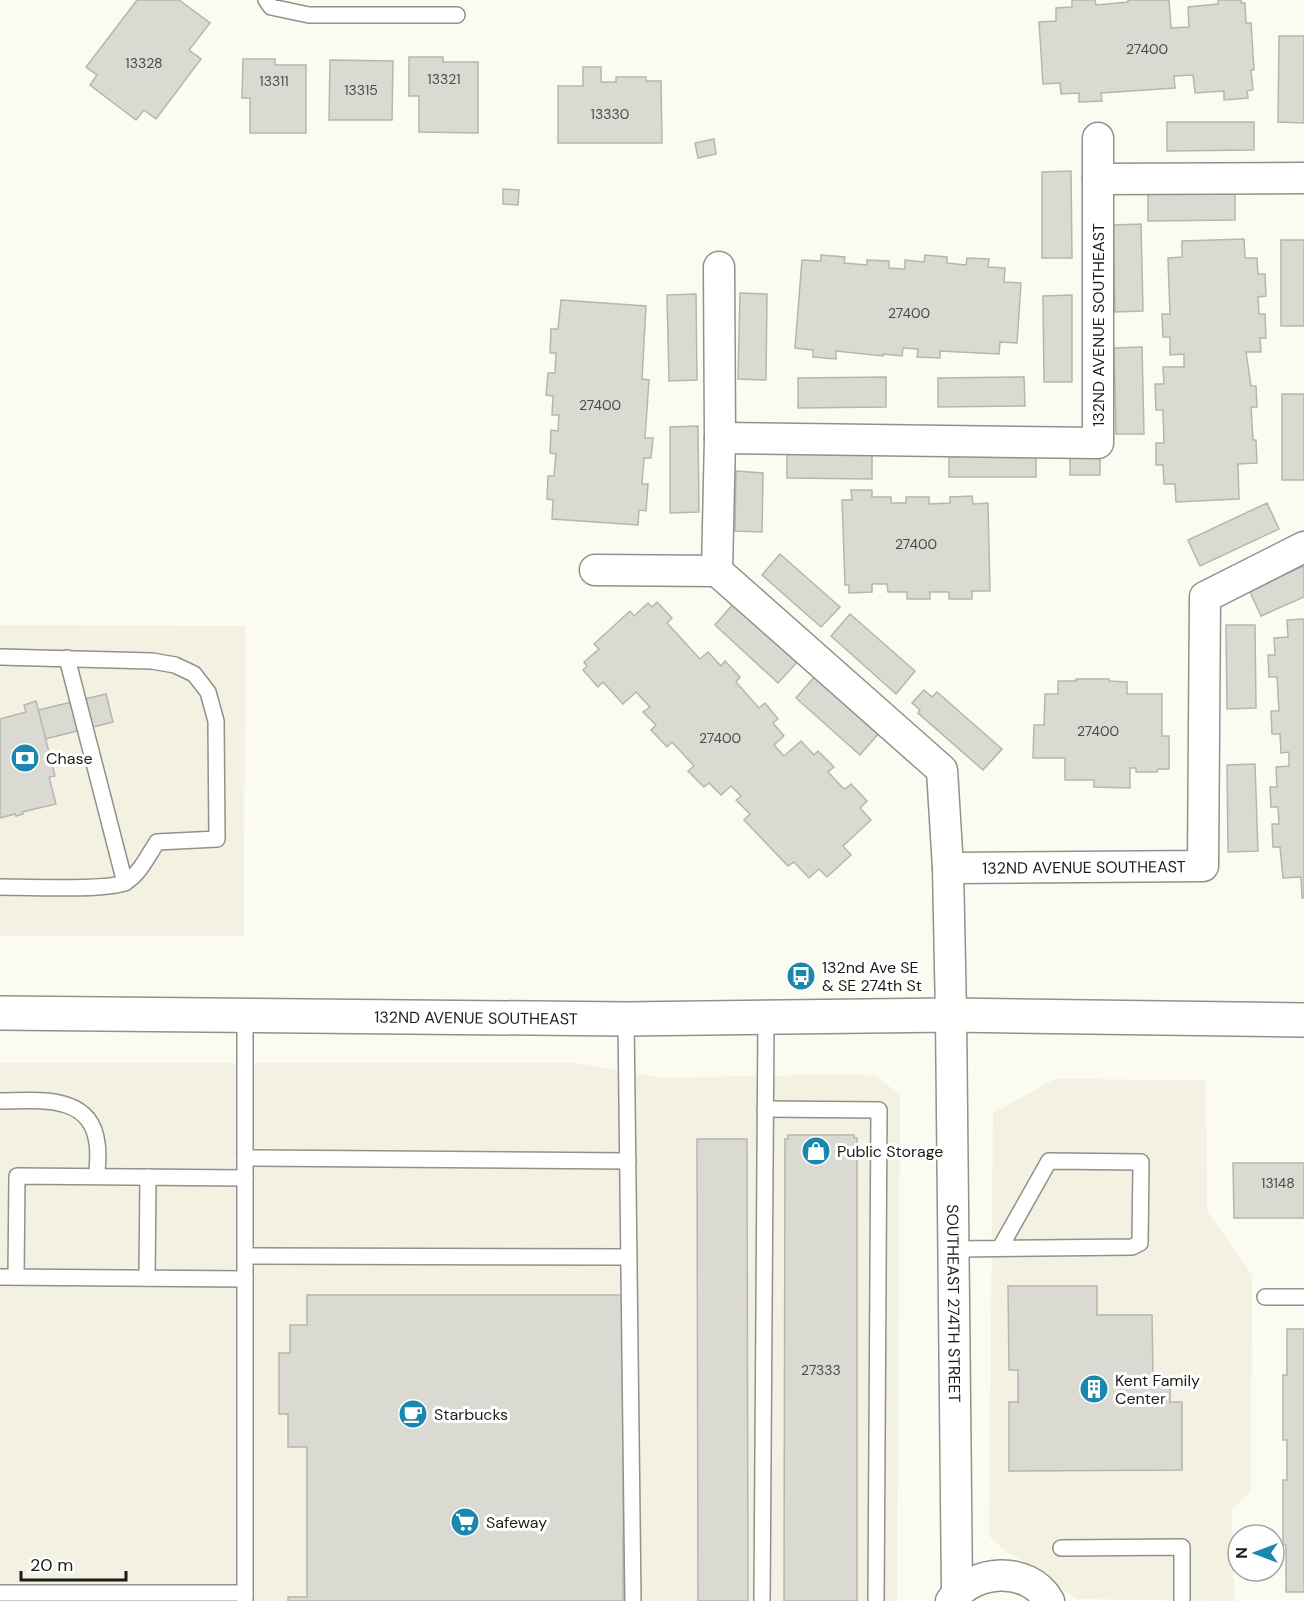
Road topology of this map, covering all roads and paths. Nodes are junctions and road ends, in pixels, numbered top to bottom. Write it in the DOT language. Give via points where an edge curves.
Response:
graph roads {
  1 [pos="266,0"];
  2 [pos="457,15"];
  3 [pos="1098,138"];
  4 [pos="1304,178"];
  5 [pos="1098,179"];
  6 [pos="719,267"];
  7 [pos="720,438"];
  8 [pos="1304,547"];
  9 [pos="595,570"];
  10 [pos="717,572"];
  11 [pos="0,657"];
  12 [pos="67,658"];
  13 [pos="948,868"];
  14 [pos="125,883"];
  15 [pos="0,886"];
  16 [pos="0,1013"];
  17 [pos="951,1015"];
  18 [pos="245,1016"];
  19 [pos="766,1017"];
  20 [pos="626,1019"];
  21 [pos="1304,1020"];
  22 [pos="0,1101"];
  23 [pos="765,1109"];
  24 [pos="245,1158"];
  25 [pos="628,1161"];
  26 [pos="98,1176"];
  27 [pos="148,1177"];
  28 [pos="245,1178"];
  29 [pos="1000,1248"];
  30 [pos="954,1249"];
  31 [pos="245,1256"];
  32 [pos="629,1257"];
  33 [pos="0,1277"];
  34 [pos="16,1277"];
  35 [pos="147,1278"];
  36 [pos="245,1279"];
  37 [pos="1265,1297"];
  38 [pos="1304,1297"];
  39 [pos="1061,1548"];
  40 [pos="0,1593"];
  41 [pos="245,1597"];
  42 [pos="954,1597"];
  43 [pos="633,1601"];
  44 [pos="762,1601"];
  45 [pos="876,1601"];
  46 [pos="1049,1601"];
  47 [pos="1182,1601"];
  1 -- 2 [label="lane" via="271,8 309,15"];
  3 -- 5 [label="street"];
  4 -- 5 [label="street"];
  5 -- 7 [label="street, 132ND AVENUE SOUTHEAST" via="1098,443"];
  6 -- 7 [label="street"];
  7 -- 10 [label="street"];
  8 -- 13 [label="street, 132ND AVENUE SOUTHEAST" via="1205,597 1203,866"];
  9 -- 10 [label="street"];
  10 -- 13 [label="street" via="942,770"];
  11 -- 12 [label="lane"];
  12 -- 14 [label="lane"];
  12 -- 14 [label="lane" via="175,665 194,674 208,692 216,721 217,839 157,842 143,866"];
  13 -- 17 [label="street"];
  14 -- 15 [label="lane"];
  16 -- 18 [label="main road, 132ND AVENUE SOUTHEAST"];
  17 -- 19 [label="main road, 132ND AVENUE SOUTHEAST"];
  17 -- 21 [label="main road, 132ND AVENUE SOUTHEAST"];
  17 -- 30 [label="street, SOUTHEAST 274TH STREET"];
  18 -- 20 [label="main road, 132ND AVENUE SOUTHEAST"];
  18 -- 24 [label="lane"];
  19 -- 20 [label="main road, 132ND AVENUE SOUTHEAST"];
  19 -- 23 [label="lane"];
  20 -- 25 [label="lane"];
  22 -- 26 [label="lane" via="62,1102 84,1115 98,1143"];
  23 -- 44 [label="lane"];
  23 -- 45 [label="lane" via="879,1110"];
  24 -- 25 [label="lane"];
  24 -- 28 [label="lane"];
  25 -- 32 [label="lane"];
  26 -- 27 [label="lane"];
  26 -- 34 [label="lane" via="17,1176"];
  27 -- 28 [label="lane"];
  27 -- 35 [label="lane"];
  28 -- 31 [label="lane"];
  29 -- 29 [label="lane" via="1132,1247 1140,1243 1141,1162 1049,1161"];
  29 -- 30 [label="lane"];
  30 -- 42 [label="street, SOUTHEAST 274TH STREET"];
  31 -- 32 [label="lane"];
  31 -- 36 [label="lane"];
  32 -- 43 [label="lane"];
  33 -- 34 [label="lane"];
  34 -- 35 [label="lane"];
  35 -- 36 [label="lane"];
  36 -- 41 [label="lane"];
  37 -- 38 [label="lane"];
  39 -- 47 [label="lane" via="1182,1547"];
  40 -- 41 [label="lane"];
  42 -- 46 [label="street, SOUTHEAST 274TH STREET" via="973,1581 993,1575 1013,1576 1032,1584"];
}
